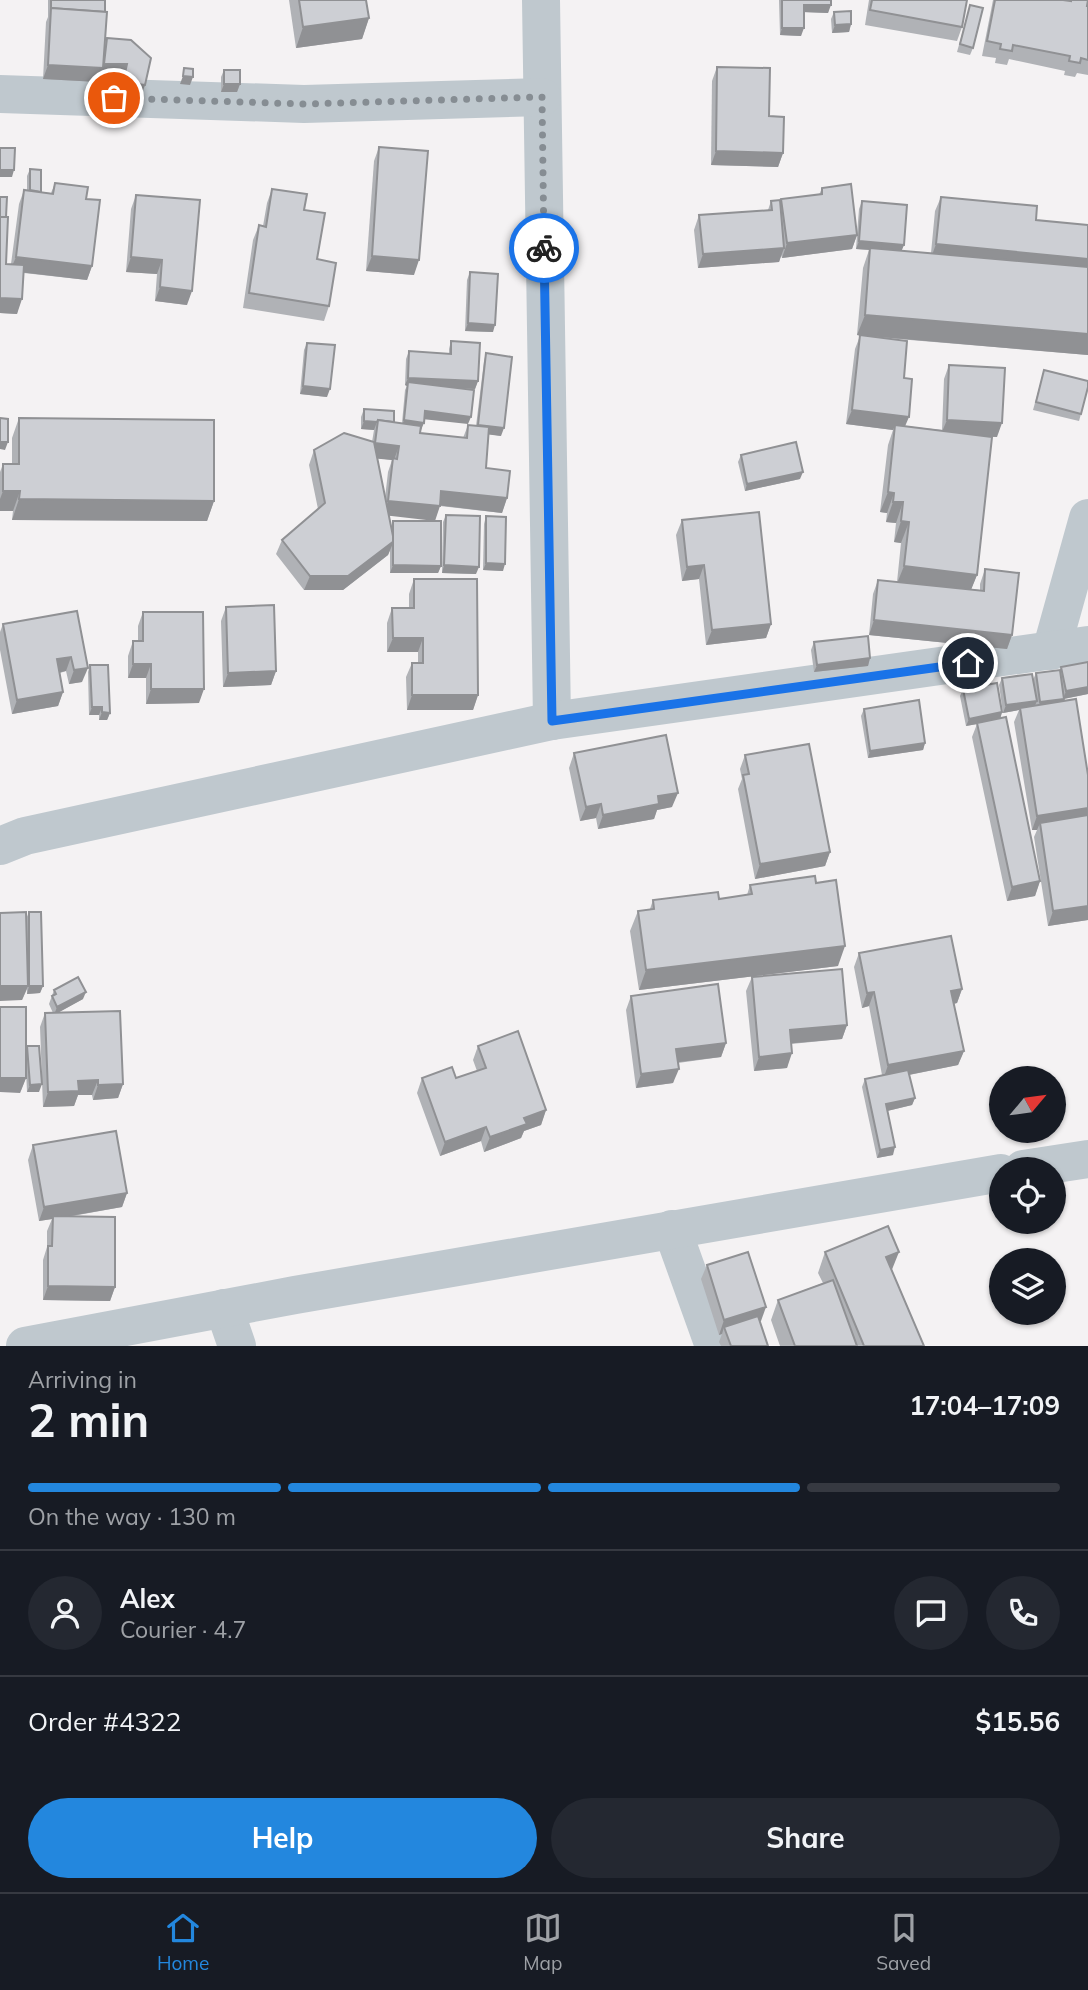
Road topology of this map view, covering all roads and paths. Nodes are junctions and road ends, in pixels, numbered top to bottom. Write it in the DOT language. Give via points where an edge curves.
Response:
graph roads {
  1 [pos="541,0"];
  2 [pos="0,94"];
  3 [pos="542,97"];
  4 [pos="1088,518"];
  5 [pos="1088,645"];
  6 [pos="1051,651"];
  7 [pos="552,721"];
  8 [pos="0,846"];
  9 [pos="1088,1159"];
  10 [pos="1066,1162"];
  11 [pos="989,1174"];
  12 [pos="672,1228"];
  13 [pos="224,1308"];
  14 [pos="24,1346"];
  15 [pos="237,1346"];
  16 [pos="714,1346"];
  1 -- 3 [label="street"];
  2 -- 3 [label="street" via="304,104"];
  3 -- 7 [label="street"];
  4 -- 6 [label="street"];
  5 -- 6 [label="street"];
  6 -- 7 [label="street"];
  7 -- 8 [label="street" via="25,836"];
  9 -- 10 [label="street"];
  11 -- 12 [label="street"];
  12 -- 13 [label="street"];
  12 -- 16 [label="street"];
  13 -- 14 [label="street"];
  13 -- 15 [label="street"];
}
